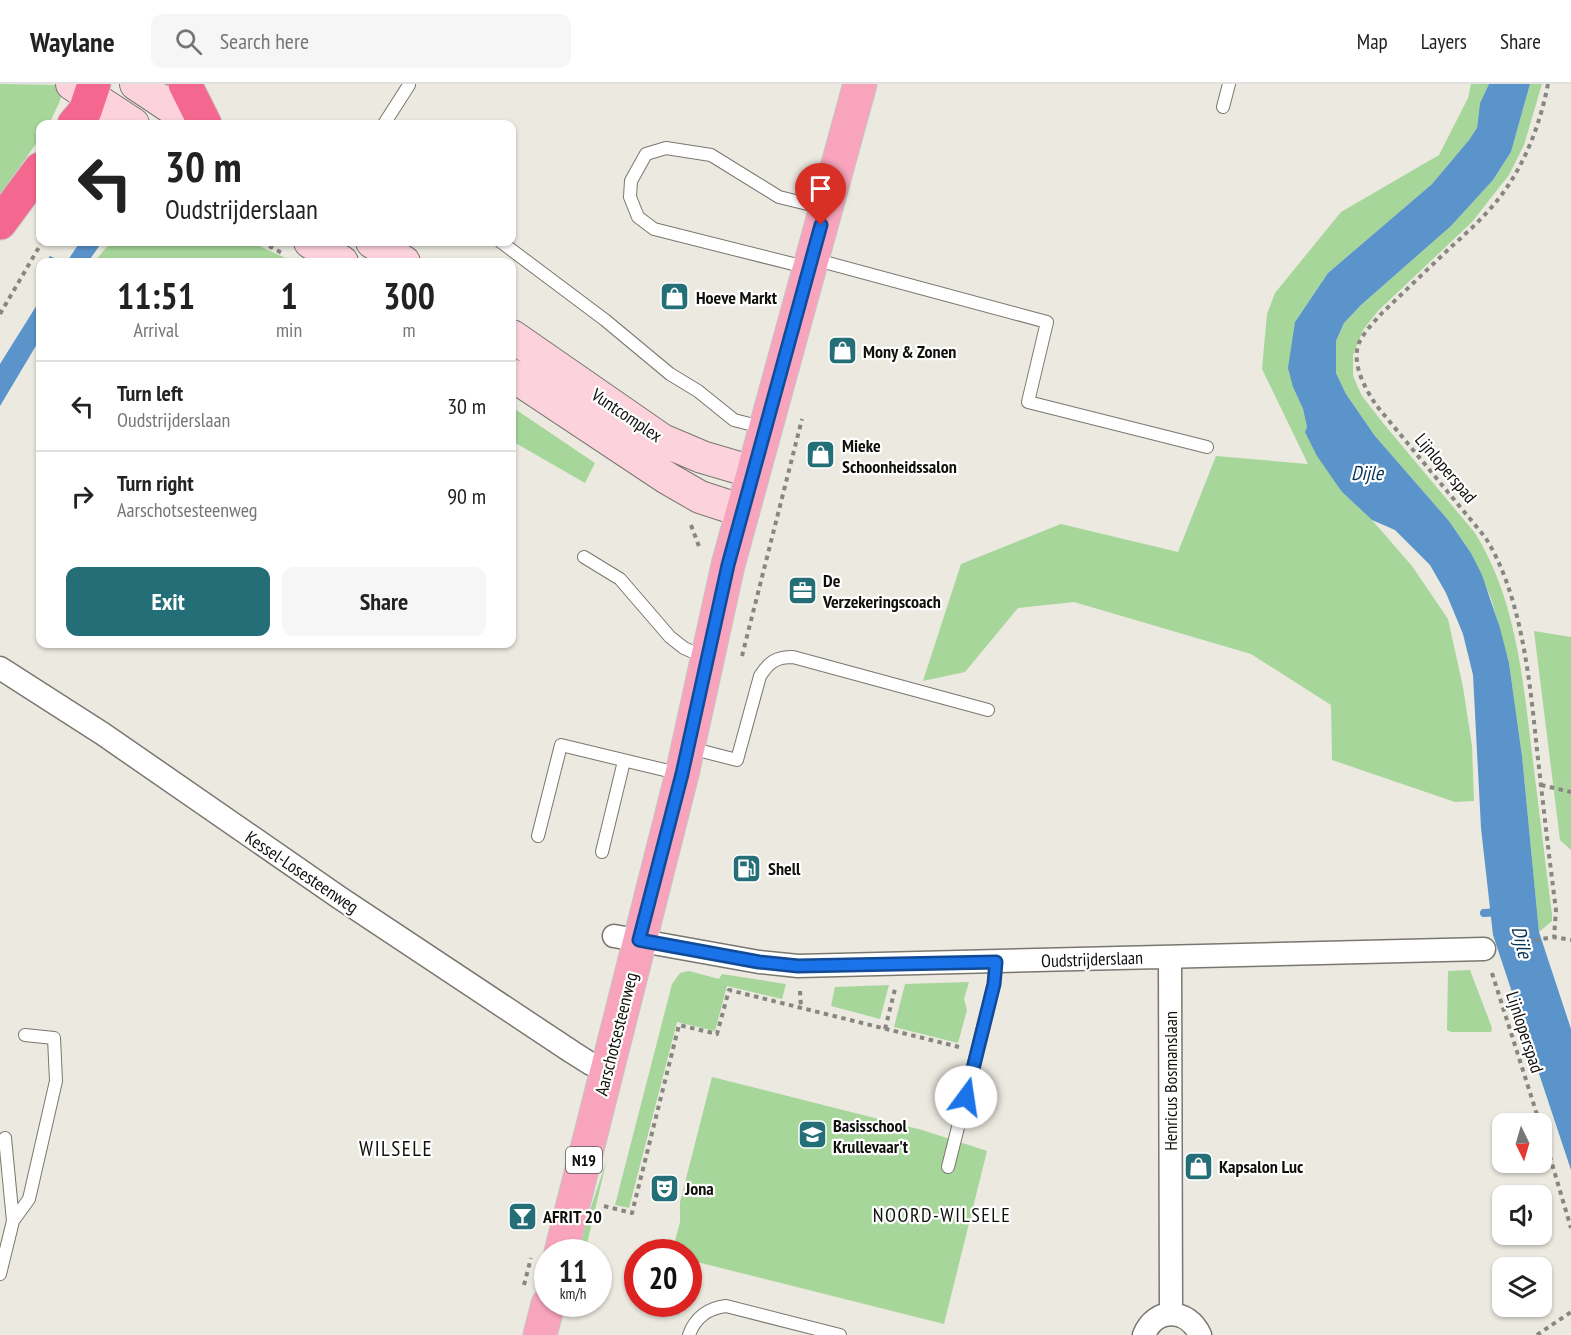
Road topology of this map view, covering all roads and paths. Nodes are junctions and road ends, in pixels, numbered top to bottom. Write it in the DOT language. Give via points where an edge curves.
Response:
graph roads {
  1 [pos="136,84"];
  2 [pos="185,84"];
  3 [pos="860,84"];
  4 [pos="1228,84"];
  5 [pos="1548,84"];
  6 [pos="409,85"];
  7 [pos="86,88"];
  8 [pos="1223,107"];
  9 [pos="77,120"];
  10 [pos="128,120"];
  11 [pos="190,120"];
  12 [pos="203,120"];
  13 [pos="387,120"];
  14 [pos="36,174"];
  15 [pos="826,208"];
  16 [pos="0,223"];
  17 [pos="40,246"];
  18 [pos="316,246"];
  19 [pos="378,246"];
  20 [pos="506,246"];
  21 [pos="336,258"];
  22 [pos="398,258"];
  23 [pos="810,263"];
  24 [pos="0,314"];
  25 [pos="516,339"];
  26 [pos="516,378"];
  27 [pos="805,408"];
  28 [pos="765,428"];
  29 [pos="1207,447"];
  30 [pos="753,471"];
  31 [pos="743,511"];
  32 [pos="691,524"];
  33 [pos="584,557"];
  34 [pos="704,558"];
  35 [pos="708,659"];
  36 [pos="740,662"];
  37 [pos="0,668"];
  38 [pos="988,710"];
  39 [pos="624,761"];
  40 [pos="685,761"];
  41 [pos="1541,785"];
  42 [pos="1571,792"];
  43 [pos="538,836"];
  44 [pos="602,852"];
  45 [pos="1554,937"];
  46 [pos="626,938"];
  47 [pos="1571,940"];
  48 [pos="1484,949"];
  49 [pos="1170,957"];
  50 [pos="996,962"];
  51 [pos="901,964"];
  52 [pos="799,985"];
  53 [pos="801,1008"];
  54 [pos="885,1029"];
  55 [pos="25,1035"];
  56 [pos="977,1052"];
  57 [pos="608,1068"];
  58 [pos="1536,1113"];
  59 [pos="5,1138"];
  60 [pos="1552,1164"];
  61 [pos="948,1167"];
  62 [pos="601,1205"];
  63 [pos="12,1221"];
  64 [pos="1571,1228"];
  65 [pos="564,1239"];
  66 [pos="0,1274"];
  67 [pos="1571,1312"];
  68 [pos="1171,1314"];
  69 [pos="545,1317"];
  70 [pos="540,1335"];
  71 [pos="688,1335"];
  72 [pos="840,1335"];
  73 [pos="1144,1335"];
  74 [pos="1200,1335"];
  75 [pos="1537,1335"];
  1 -- 11 [label="main road"];
  2 -- 12 [label="highway"];
  3 -- 15 [label="main road, Aarschotsesteenweg / N19"];
  4 -- 8 [label="lane"];
  5 -- 41 [label="path, Lijnloperspad" via="1539,119 1517,172 1482,218 1369,328 1359,344 1358,365 1364,386 1376,405 1494,551 1524,652"];
  6 -- 13 [label="lane"];
  7 -- 9 [label="highway" via="85,111"];
  7 -- 10 [label="main road"];
  14 -- 16 [label="highway"];
  15 -- 23 [label="main road, Aarschotsesteenweg / N19"];
  15 -- 23 [label="lane" via="779,197 711,155 666,148 646,154 631,181 630,197 638,218 654,229"];
  17 -- 24 [label="path"];
  18 -- 21 [label="main road"];
  19 -- 22 [label="main road"];
  20 -- 28 [label="lane" via="734,420"];
  23 -- 28 [label="main road, Aarschotsesteenweg / N19"];
  23 -- 29 [label="lane" via="1047,322 1028,402"];
  25 -- 30 [label="main road, Vuntcomplex" via="662,440 702,457"];
  26 -- 31 [label="main road, Vuntcomplex" via="666,478 700,497"];
  27 -- 36 [label="path"];
  28 -- 30 [label="main road, Aarschotsesteenweg / N19"];
  30 -- 31 [label="main road, Aarschotsesteenweg / N19"];
  31 -- 35 [label="main road, Aarschotsesteenweg / N19"];
  32 -- 34 [label="path"];
  33 -- 35 [label="lane" via="620,579 670,637"];
  35 -- 40 [label="main road, Aarschotsesteenweg / N19"];
  37 -- 57 [label="street, Kessel-Losesteenweg" via="572,1052 591,1064"];
  38 -- 40 [label="lane" via="792,657 779,657 760,676 736,760"];
  39 -- 40 [label="lane"];
  39 -- 43 [label="lane" via="561,745"];
  39 -- 44 [label="lane"];
  40 -- 46 [label="main road, Aarschotsesteenweg / N19"];
  41 -- 42 [label="path"];
  41 -- 45 [label="path, Lijnloperspad" via="1556,910"];
  45 -- 47 [label="path"];
  45 -- 48 [label="path"];
  46 -- 51 [label="street, Oudstrijderslaan" via="779,965"];
  46 -- 57 [label="main road, Aarschotsesteenweg / N19"];
  48 -- 49 [label="street, Oudstrijderslaan"];
  48 -- 58 [label="path, Lijnloperspad"];
  49 -- 50 [label="street, Oudstrijderslaan"];
  49 -- 68 [label="street, Henricus Bosmanslaan"];
  50 -- 51 [label="street, Oudstrijderslaan"];
  50 -- 56 [label="lane"];
  51 -- 54 [label="path"];
  52 -- 53 [label="path"];
  53 -- 54 [label="path"];
  53 -- 62 [label="path" via="729,990 717,1034 679,1024 632,1213"];
  54 -- 56 [label="path"];
  55 -- 63 [label="lane" via="54,1038 56,1081 29,1199"];
  56 -- 61 [label="lane"];
  57 -- 65 [label="main road, Aarschotsesteenweg / N19"];
  59 -- 63 [label="lane"];
  60 -- 64 [label="path"];
  63 -- 66 [label="lane"];
  67 -- 75 [label="path"];
  68 -- 73 [label="street" via="1153,1321"];
  68 -- 74 [label="street" via="1189,1320"];
  69 -- 70 [label="main road"];
  71 -- 72 [label="lane" via="698,1318 713,1308 726,1306"];
}
